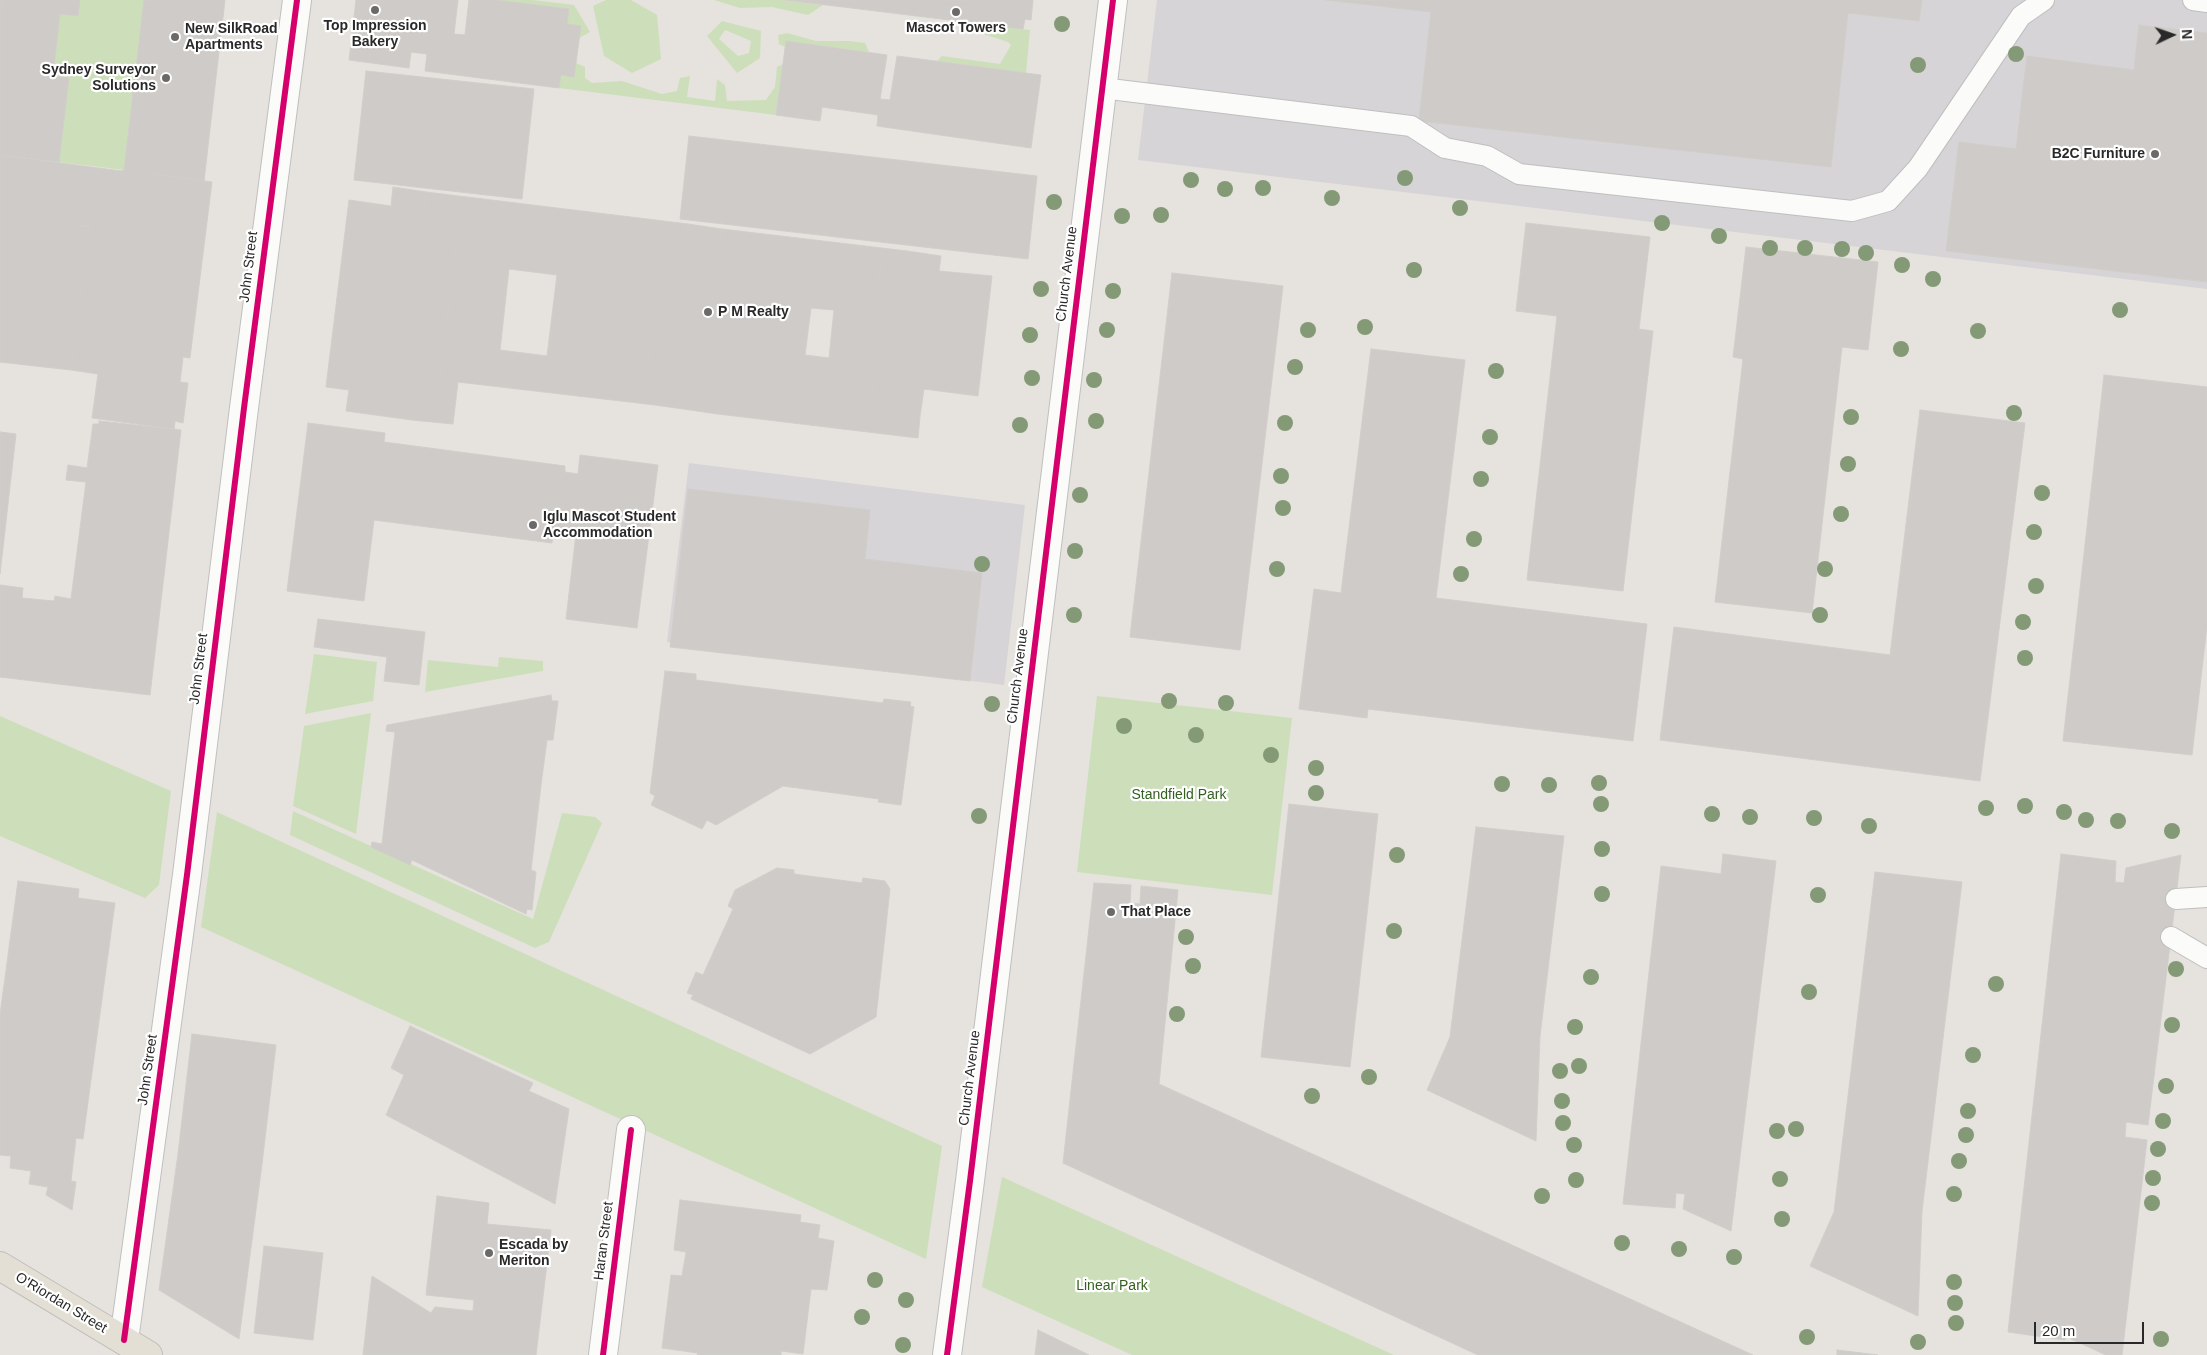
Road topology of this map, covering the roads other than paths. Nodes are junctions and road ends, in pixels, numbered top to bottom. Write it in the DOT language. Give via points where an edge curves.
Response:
graph roads {
  1 [pos="297,0"];
  2 [pos="1113,0"];
  3 [pos="2044,0"];
  4 [pos="2193,0"];
  5 [pos="2207,2"];
  6 [pos="1102,88"];
  7 [pos="2207,897"];
  8 [pos="2176,899"];
  9 [pos="2171,937"];
  10 [pos="2207,958"];
  11 [pos="631,1130"];
  12 [pos="0,1266"];
  13 [pos="124,1340"];
  14 [pos="148,1355"];
  15 [pos="603,1355"];
  16 [pos="947,1355"];
  1 -- 13 [label="street, John Street" via="187,875"];
  2 -- 6 [label="street, Church Avenue"];
  3 -- 6 [label="lane" via="2021,16 1918,168 1888,201 1852,211 1519,174 1487,156 1445,148 1411,126"];
  4 -- 5 [label="lane"];
  6 -- 16 [label="street, Church Avenue"];
  7 -- 8 [label="lane"];
  9 -- 10 [label="lane"];
  11 -- 15 [label="street, Haran Street"];
  12 -- 13 [label="main road, O'Riordan Street"];
  13 -- 14 [label="main road, O'Riordan Street"];
}
